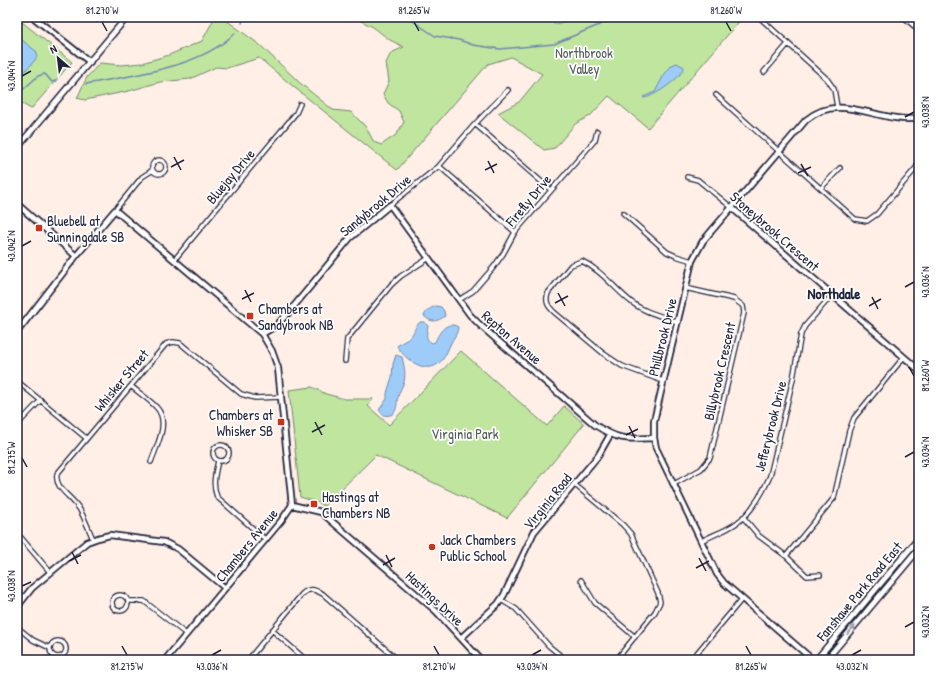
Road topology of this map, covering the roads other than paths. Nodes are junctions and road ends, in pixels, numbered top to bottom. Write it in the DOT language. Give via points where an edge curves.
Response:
graph roads {
  1 [pos="33,17"];
  2 [pos="128,17"];
  3 [pos="759,17"];
  4 [pos="905,17"];
  5 [pos="919,29"];
  6 [pos="788,44"];
  7 [pos="90,62"];
  8 [pos="764,72"];
  9 [pos="508,90"];
  10 [pos="716,95"];
  11 [pos="300,104"];
  12 [pos="837,107"];
  13 [pos="918,118"];
  14 [pos="475,124"];
  15 [pos="597,131"];
  16 [pos="919,133"];
  17 [pos="17,148"];
  18 [pos="779,151"];
  19 [pos="919,162"];
  20 [pos="439,166"];
  21 [pos="840,168"];
  22 [pos="153,170"];
  23 [pos="687,177"];
  24 [pos="821,188"];
  25 [pos="551,190"];
  26 [pos="17,204"];
  27 [pos="390,205"];
  28 [pos="731,207"];
  29 [pos="115,210"];
  30 [pos="623,213"];
  31 [pos="515,232"];
  32 [pos="76,256"];
  33 [pos="429,258"];
  34 [pos="175,260"];
  35 [pos="692,261"];
  36 [pos="685,288"];
  37 [pos="832,295"];
  38 [pos="459,300"];
  39 [pos="678,322"];
  40 [pos="17,332"];
  41 [pos="262,334"];
  42 [pos="904,357"];
  43 [pos="345,361"];
  44 [pos="919,370"];
  45 [pos="17,381"];
  46 [pos="663,381"];
  47 [pos="131,386"];
  48 [pos="281,397"];
  49 [pos="41,400"];
  50 [pos="17,425"];
  51 [pos="610,435"];
  52 [pos="86,438"];
  53 [pos="654,438"];
  54 [pos="218,461"];
  55 [pos="151,462"];
  56 [pos="574,484"];
  57 [pos="674,484"];
  58 [pos="292,505"];
  59 [pos="743,517"];
  60 [pos="17,533"];
  61 [pos="919,538"];
  62 [pos="93,539"];
  63 [pos="266,539"];
  64 [pos="701,541"];
  65 [pos="919,549"];
  66 [pos="786,556"];
  67 [pos="50,572"];
  68 [pos="820,575"];
  69 [pos="581,580"];
  70 [pos="225,588"];
  71 [pos="742,599"];
  72 [pos="501,600"];
  73 [pos="128,601"];
  74 [pos="17,607"];
  75 [pos="17,627"];
  76 [pos="272,630"];
  77 [pos="186,634"];
  78 [pos="634,637"];
  79 [pos="461,638"];
  80 [pos="50,648"];
  81 [pos="165,660"];
  82 [pos="248,660"];
  83 [pos="306,660"];
  84 [pos="398,660"];
  85 [pos="481,660"];
  86 [pos="566,660"];
  87 [pos="616,660"];
  88 [pos="691,660"];
  89 [pos="813,660"];
  90 [pos="816,660"];
  91 [pos="826,660"];
  1 -- 7 [label="street"];
  2 -- 7 [label="main road"];
  3 -- 6 [label="street"];
  4 -- 5 [label="main road"];
  6 -- 8 [label="street"];
  6 -- 12 [label="street" via="834,89"];
  7 -- 17 [label="main road"];
  9 -- 14 [label="street, Sandybrook Drive"];
  10 -- 18 [label="street"];
  11 -- 34 [label="street, Bluejay Drive" via="296,113"];
  12 -- 13 [label="street, Phillbrook Drive" via="893,118"];
  12 -- 18 [label="street, Phillbrook Drive" via="812,115"];
  13 -- 16 [label="street"];
  14 -- 20 [label="street, Sandybrook Drive"];
  14 -- 25 [label="street"];
  15 -- 25 [label="street, Firefly Drive" via="595,140"];
  18 -- 24 [label="street"];
  18 -- 28 [label="street, Phillbrook Drive"];
  19 -- 24 [label="street" via="877,214 867,221 855,219"];
  20 -- 27 [label="street, Sandybrook Drive"];
  20 -- 31 [label="street"];
  21 -- 24 [label="street"];
  22 -- 22 [label="street" via="156,173 163,173 166,164 162,160 155,161"];
  22 -- 29 [label="street" via="142,177"];
  23 -- 28 [label="street, Stoneybrook Crescent" via="698,180"];
  25 -- 31 [label="street, Firefly Drive"];
  26 -- 32 [label="street"];
  27 -- 33 [label="street, Repton Avenue"];
  27 -- 41 [label="street, Sandybrook Drive" via="350,238 282,320"];
  28 -- 35 [label="street, Phillbrook Drive" via="703,241"];
  28 -- 37 [label="street, Stoneybrook Crescent"];
  29 -- 32 [label="street"];
  29 -- 34 [label="street, Chambers Avenue"];
  30 -- 35 [label="street" via="667,252"];
  31 -- 38 [label="street, Firefly Drive" via="493,268 472,291"];
  32 -- 40 [label="street"];
  33 -- 38 [label="street, Repton Avenue"];
  33 -- 43 [label="street" via="391,285 347,339"];
  34 -- 41 [label="street, Chambers Avenue"];
  35 -- 36 [label="street, Phillbrook Drive"];
  36 -- 39 [label="street, Phillbrook Drive"];
  36 -- 57 [label="street, Billybrook Crescent" via="734,298 743,306 744,314 710,458 702,469"];
  37 -- 42 [label="street, Stoneybrook Crescent"];
  37 -- 59 [label="street, Jefferybrook Drive" via="801,334 770,476 756,501"];
  38 -- 51 [label="street, Repton Avenue" via="481,326 595,425"];
  39 -- 46 [label="street, Phillbrook Drive"];
  39 -- 46 [label="street" via="642,309 591,265 582,261 571,265 546,299 548,307 604,354 622,366"];
  41 -- 48 [label="street, Chambers Avenue" via="278,368"];
  42 -- 44 [label="street, Stoneybrook Crescent"];
  42 -- 66 [label="street" via="854,418 834,498"];
  45 -- 49 [label="street"];
  46 -- 53 [label="street, Phillbrook Drive" via="654,421"];
  47 -- 48 [label="street, Whisker Street" via="166,344 173,342 180,344 241,394 255,398"];
  47 -- 52 [label="street, Whisker Street"];
  47 -- 55 [label="street" via="158,409 163,422"];
  48 -- 58 [label="street, Chambers Avenue"];
  49 -- 50 [label="street"];
  49 -- 52 [label="street"];
  51 -- 53 [label="street, Repton Avenue" via="630,439"];
  51 -- 56 [label="street, Virginia Road" via="598,456"];
  52 -- 62 [label="street, Whisker Street" via="57,474 56,479 61,489 72,498 79,509"];
  53 -- 57 [label="street, Phillbrook Drive" via="656,448"];
  54 -- 54 [label="street" via="224,461 228,456 228,449 223,445 216,446 212,452"];
  54 -- 63 [label="street" via="214,480 217,497"];
  56 -- 72 [label="street, Virginia Road" via="534,532"];
  56 -- 78 [label="street" via="631,534 658,593 660,602 655,612"];
  57 -- 64 [label="street, Phillbrook Drive"];
  58 -- 63 [label="street, Chambers Avenue"];
  58 -- 79 [label="street, Hastings Drive" via="321,512 436,611"];
  59 -- 64 [label="street, Jefferybrook Drive"];
  59 -- 66 [label="street" via="759,536"];
  60 -- 67 [label="street"];
  61 -- 90 [label="main road, Fanshawe Park Road East"];
  62 -- 67 [label="street"];
  62 -- 70 [label="street" via="110,535 164,542 178,549"];
  63 -- 70 [label="street, Chambers Avenue"];
  64 -- 71 [label="street, Phillbrook Drive" via="724,584"];
  91 -- 65 [label="main road, Fanshawe Park Road East, one-way"];
  66 -- 68 [label="street" via="807,576"];
  67 -- 74 [label="street" via="32,588"];
  69 -- 78 [label="street" via="595,603"];
  70 -- 77 [label="street, Chambers Avenue"];
  71 -- 88 [label="street"];
  71 -- 89 [label="street, Phillbrook Drive"];
  72 -- 79 [label="street, Virginia Road"];
  72 -- 86 [label="street" via="516,609 549,646"];
  73 -- 73 [label="street" via="118,595 113,600 113,605 116,610 121,611 127,606"];
  73 -- 77 [label="street" via="144,601"];
  75 -- 80 [label="street" via="33,640"];
  76 -- 82 [label="street"];
  76 -- 83 [label="street"];
  76 -- 84 [label="street" via="302,594 312,589 323,594"];
  77 -- 81 [label="street, Chambers Avenue"];
  78 -- 87 [label="street"];
  79 -- 85 [label="street, Hastings Drive"];
  80 -- 80 [label="street" via="55,657 60,657 66,652 65,644 60,641 52,643"];
}
